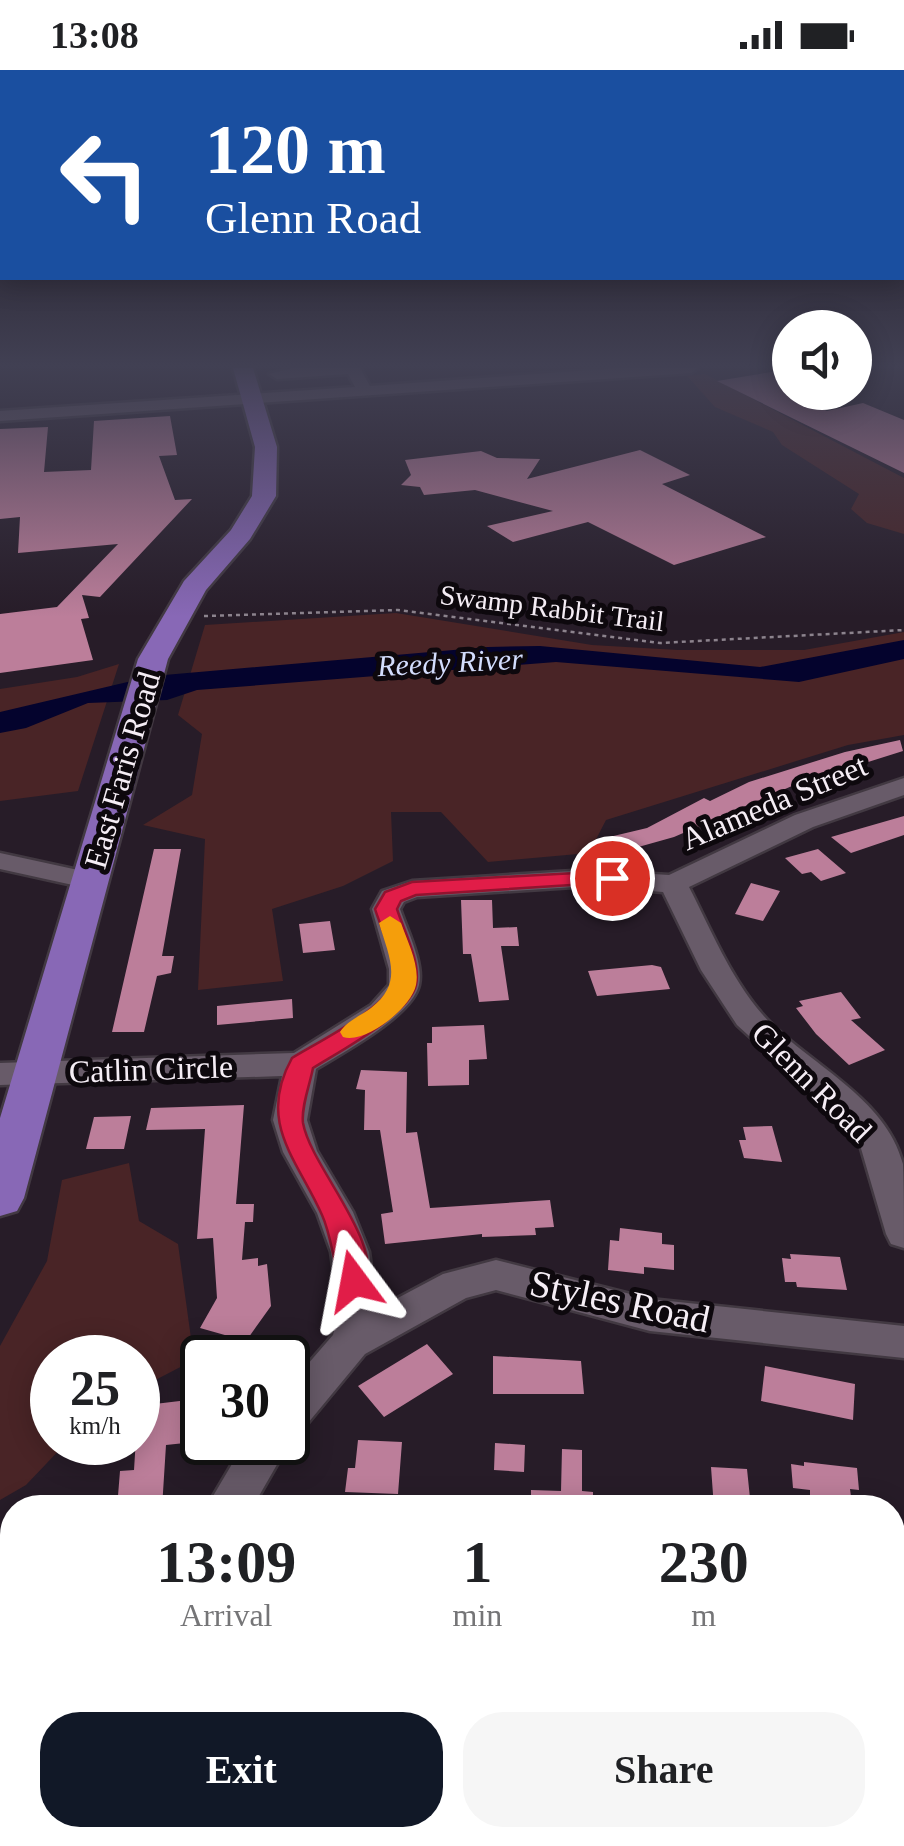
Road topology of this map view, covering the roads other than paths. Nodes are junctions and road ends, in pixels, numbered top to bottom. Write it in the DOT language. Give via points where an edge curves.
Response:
graph roads {
  1 [pos="266,451"];
  2 [pos="904,786"];
  3 [pos="0,860"];
  4 [pos="92,882"];
  5 [pos="673,884"];
  6 [pos="301,1064"];
  7 [pos="17,1074"];
  8 [pos="0,1198"];
  9 [pos="904,1234"];
  10 [pos="351,1342"];
  11 [pos="904,1342"];
  12 [pos="310,1390"];
  13 [pos="254,1465"];
  14 [pos="236,1495"];
  1 -- 4 [label="main road, East Faris Road" via="264,496 186,598 153,660"];
  2 -- 5 [label="street, Alameda Street" via="804,821"];
  3 -- 4 [label="street"];
  4 -- 7 [label="main road, East Faris Road"];
  5 -- 6 [label="street" via="589,878 398,892 386,909 404,987 382,1012"];
  5 -- 9 [label="street, Glenn Road" via="748,1019 777,1052 845,1104 876,1142"];
  6 -- 7 [label="street, Catlin Circle"];
  6 -- 10 [label="street" via="290,1120 350,1252 358,1310"];
  7 -- 8 [label="main road, East Faris Road"];
  10 -- 11 [label="street, Styles Road" via="456,1285 496,1275 650,1315"];
  10 -- 12 [label="street"];
  13 -- 14 [label="street"];
}
